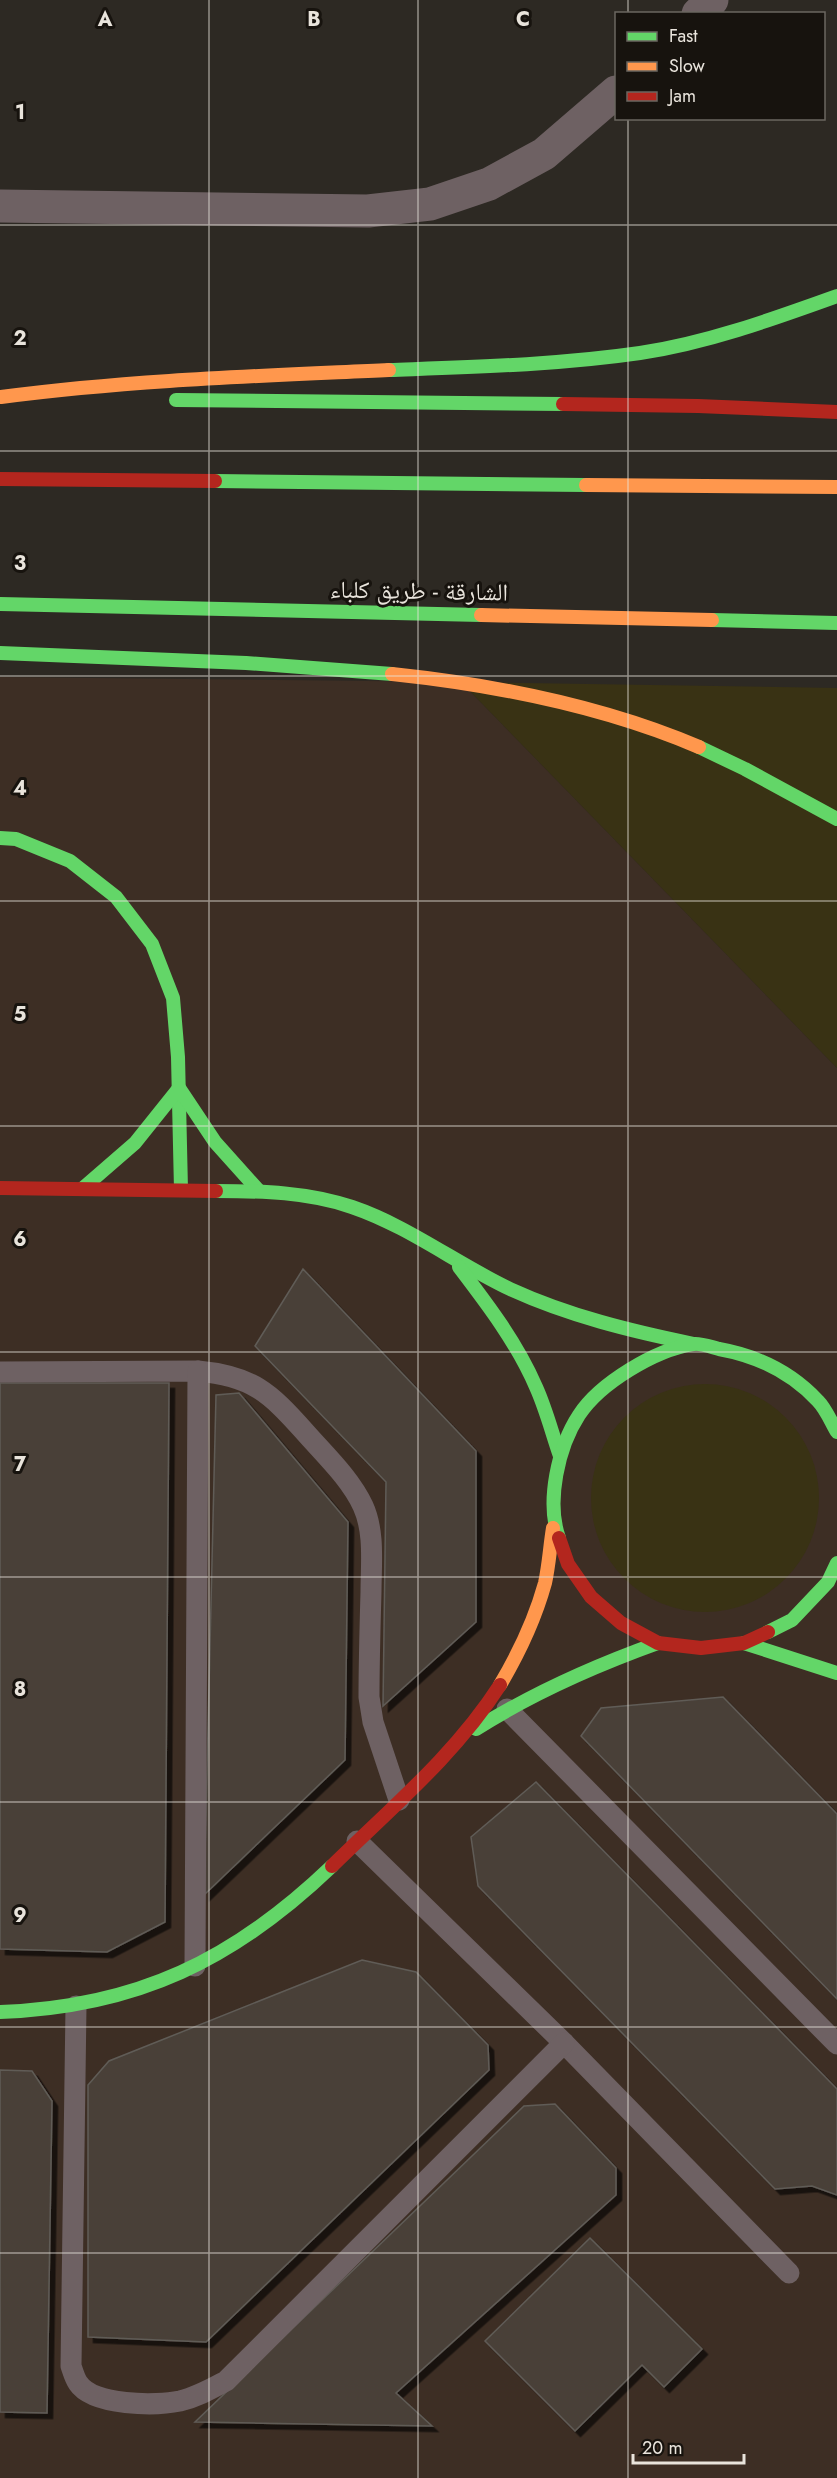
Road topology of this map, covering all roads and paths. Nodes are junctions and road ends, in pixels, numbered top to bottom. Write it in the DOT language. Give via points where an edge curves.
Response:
graph roads {
  1 [pos="712,0"];
  2 [pos="700,12"];
  3 [pos="615,93"];
  4 [pos="0,206"];
  5 [pos="837,296"];
  6 [pos="1,398"];
  7 [pos="116,400"];
  8 [pos="163,400"];
  9 [pos="837,412"];
  10 [pos="0,479"];
  11 [pos="837,487"];
  12 [pos="0,604"];
  13 [pos="837,623"];
  14 [pos="0,653"];
  15 [pos="837,819"];
  16 [pos="0,838"];
  17 [pos="179,1088"];
  18 [pos="0,1188"];
  19 [pos="82,1189"];
  20 [pos="181,1190"];
  21 [pos="259,1191"];
  22 [pos="455,1260"];
  23 [pos="694,1344"];
  24 [pos="198,1371"];
  25 [pos="0,1372"];
  26 [pos="837,1431"];
  27 [pos="560,1456"];
  28 [pos="554,1525"];
  29 [pos="837,1563"];
  30 [pos="658,1643"];
  31 [pos="744,1643"];
  32 [pos="837,1673"];
  33 [pos="507,1709"];
  34 [pos="462,1738"];
  35 [pos="399,1800"];
  36 [pos="357,1841"];
  37 [pos="195,1966"];
  38 [pos="76,2006"];
  39 [pos="0,2012"];
  40 [pos="564,2043"];
  41 [pos="837,2044"];
  42 [pos="789,2273"];
  1 -- 2 [label="street"];
  3 -- 4 [label="street" via="544,154 489,184 430,204 368,211"];
  5 -- 6 [label="main road" via="747,328 641,353 533,363 166,380 83,386"];
  6 -- 7 [label="main road"];
  8 -- 9 [label="main road" via="698,406"];
  10 -- 11 [label="main road"];
  12 -- 13 [label="main road, الشارقة - طريق كلباء"];
  14 -- 15 [label="main road" via="339,669 442,679 546,700 651,728 748,770"];
  16 -- 17 [label="main road" via="15,839 70,861 116,897 152,944 173,999"];
  17 -- 19 [label="main road" via="137,1143"];
  17 -- 20 [label="main road"];
  17 -- 21 [label="main road" via="215,1143"];
  18 -- 19 [label="main road"];
  19 -- 20 [label="main road"];
  20 -- 21 [label="main road"];
  21 -- 22 [label="main road" via="331,1200 398,1227"];
  22 -- 23 [label="main road" via="512,1289 571,1312 632,1331"];
  22 -- 27 [label="main road" via="519,1353 543,1403"];
  23 -- 26 [label="main road" via="741,1353 784,1371 820,1402"];
  23 -- 27 [label="main road" via="650,1359 610,1382 579,1415"];
  24 -- 25 [label="lane"];
  24 -- 35 [label="lane" via="248,1381 270,1395 344,1476 365,1509 371,1547 369,1697 373,1722"];
  24 -- 37 [label="lane"];
  27 -- 28 [label="main road" via="554,1490"];
  28 -- 30 [label="main road" via="568,1564 591,1597 621,1623"];
  28 -- 34 [label="main road" via="545,1583 525,1639 496,1691"];
  29 -- 31 [label="main road" via="828,1582 792,1620"];
  30 -- 31 [label="main road" via="701,1648"];
  30 -- 33 [label="main road" via="555,1683"];
  31 -- 32 [label="main road"];
  33 -- 34 [label="main road"];
  33 -- 41 [label="lane"];
  34 -- 35 [label="main road"];
  35 -- 36 [label="main road"];
  36 -- 37 [label="main road" via="246,1937"];
  36 -- 40 [label="lane"];
  37 -- 38 [label="main road" via="118,1996"];
  38 -- 39 [label="main road"];
  38 -- 40 [label="lane" via="71,2366 79,2385 94,2396 113,2401 179,2401 204,2394 226,2381"];
  40 -- 42 [label="lane"];
}
